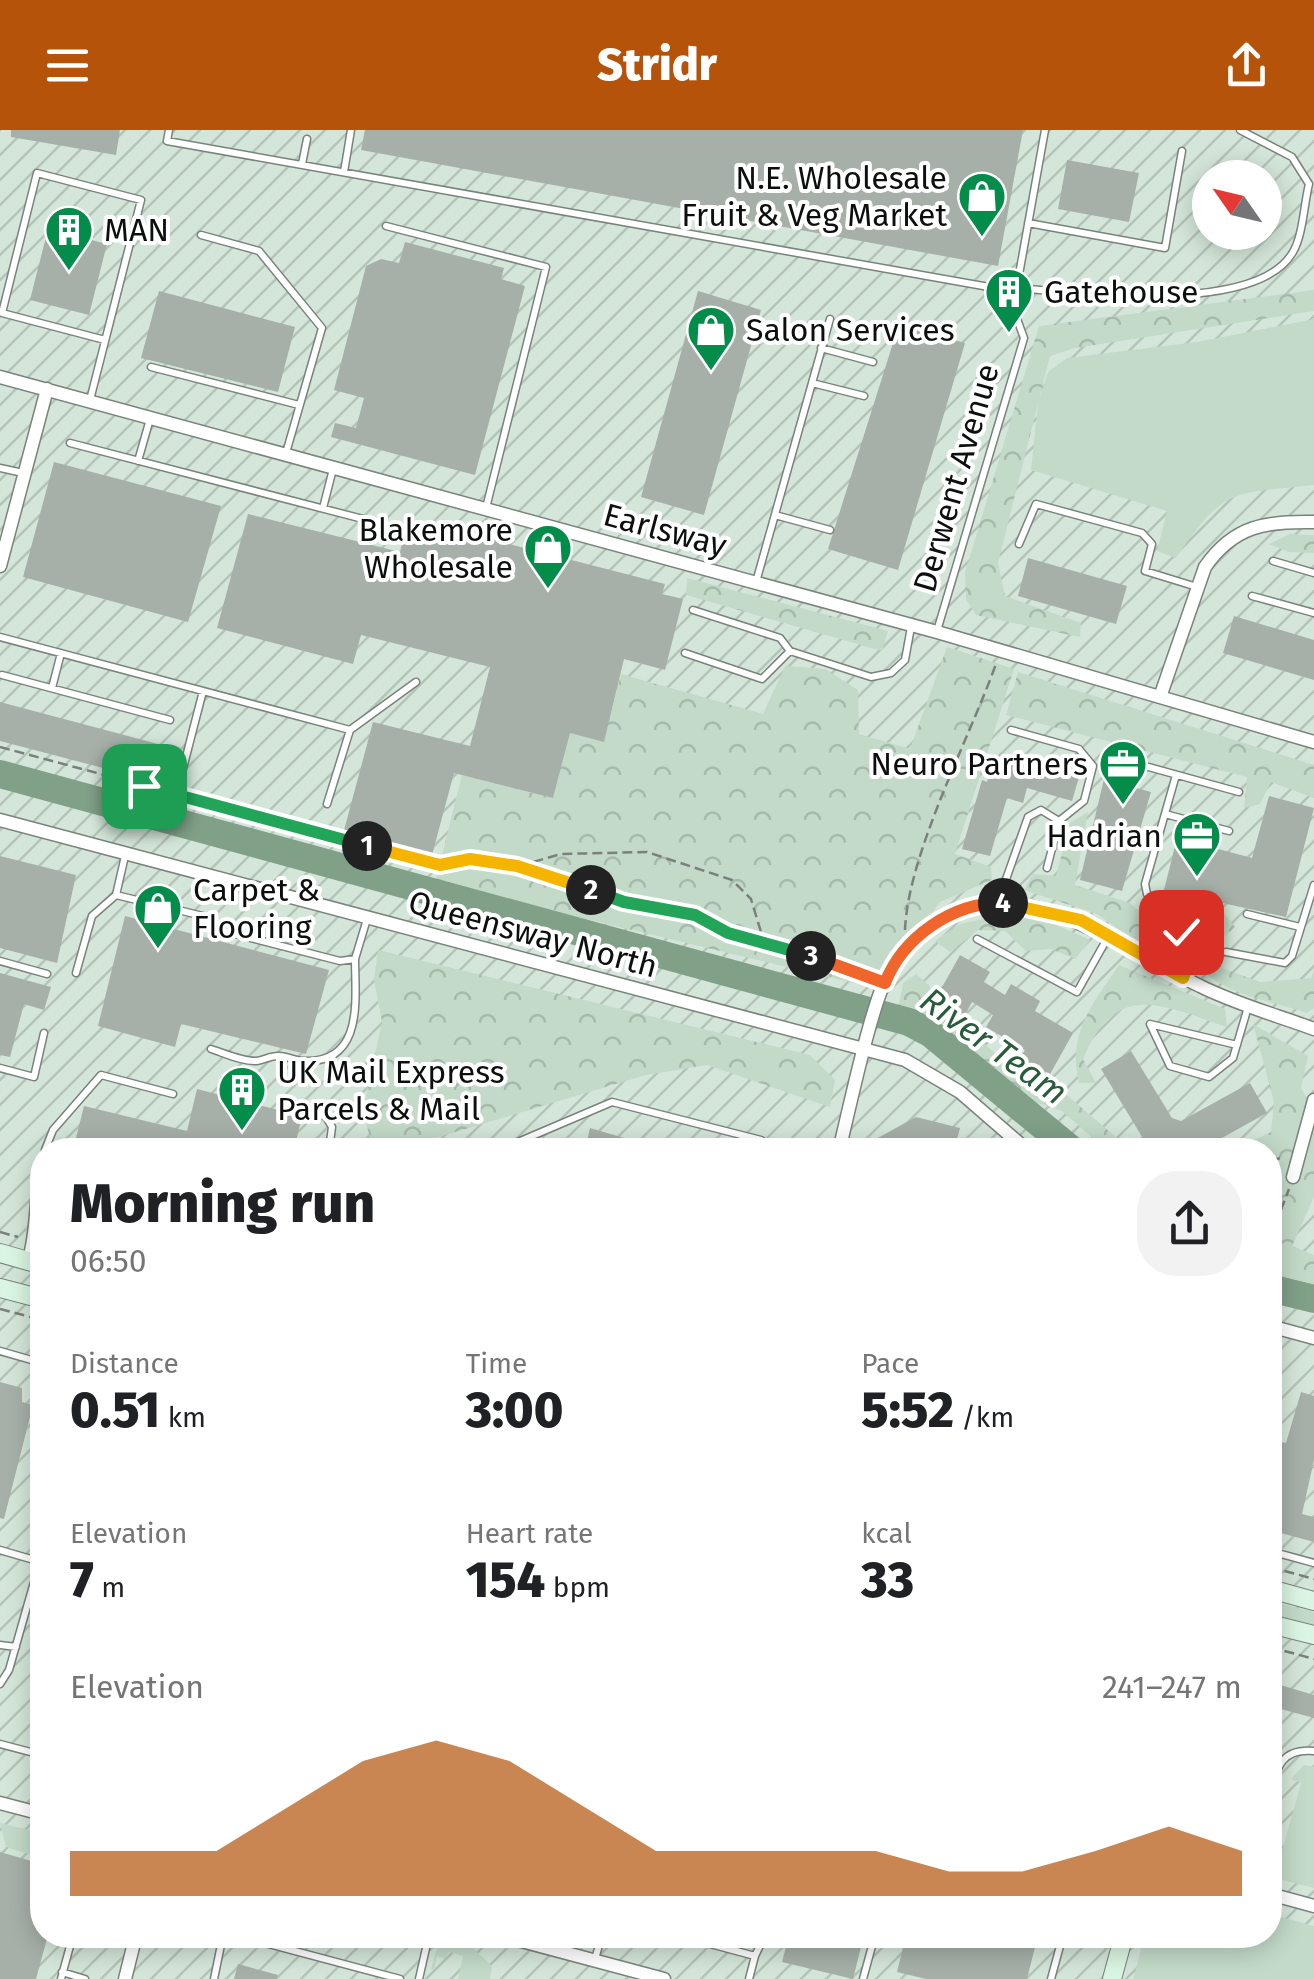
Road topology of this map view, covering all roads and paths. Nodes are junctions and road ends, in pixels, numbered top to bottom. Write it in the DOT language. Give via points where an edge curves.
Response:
graph roads {
  1 [pos="170,130"];
  2 [pos="351,130"];
  3 [pos="1045,130"];
  4 [pos="1240,130"];
  5 [pos="306,139"];
  6 [pos="1182,150"];
  7 [pos="302,164"];
  8 [pos="344,172"];
  9 [pos="1028,223"];
  10 [pos="386,226"];
  11 [pos="201,235"];
  12 [pos="1017,288"];
  13 [pos="1013,308"];
  14 [pos="830,319"];
  15 [pos="105,340"];
  16 [pos="821,348"];
  17 [pos="873,362"];
  18 [pos="151,366"];
  19 [pos="0,376"];
  20 [pos="812,383"];
  21 [pos="47,389"];
  22 [pos="864,396"];
  23 [pos="90,401"];
  24 [pos="300,405"];
  25 [pos="150,417"];
  26 [pos="70,443"];
  27 [pos="286,453"];
  28 [pos="138,461"];
  29 [pos="0,468"];
  30 [pos="333,468"];
  31 [pos="25,474"];
  32 [pos="323,508"];
  33 [pos="486,509"];
  34 [pos="774,515"];
  35 [pos="1314,522"];
  36 [pos="386,524"];
  37 [pos="830,530"];
  38 [pos="1020,544"];
  39 [pos="1273,561"];
  40 [pos="0,566"];
  41 [pos="1314,573"];
  42 [pos="756,583"];
  43 [pos="1198,587"];
  44 [pos="1252,596"];
  45 [pos="693,610"];
  46 [pos="1314,614"];
  47 [pos="911,625"];
  48 [pos="937,632"];
  49 [pos="0,637"];
  50 [pos="790,651"];
  51 [pos="1001,651"];
  52 [pos="61,653"];
  53 [pos="686,653"];
  54 [pos="2,675"];
  55 [pos="416,682"];
  56 [pos="52,688"];
  57 [pos="203,691"];
  58 [pos="1160,698"];
  59 [pos="170,720"];
  60 [pos="350,730"];
  61 [pos="1011,730"];
  62 [pos="1314,742"];
  63 [pos="0,747"];
  64 [pos="1116,758"];
  65 [pos="1176,775"];
  66 [pos="180,780"];
  67 [pos="1239,792"];
  68 [pos="328,804"];
  69 [pos="1165,814"];
  70 [pos="0,820"];
  71 [pos="1059,820"];
  72 [pos="1229,830"];
  73 [pos="125,854"];
  74 [pos="517,866"];
  75 [pos="1046,868"];
  76 [pos="1314,885"];
  77 [pos="116,895"];
  78 [pos="998,903"];
  79 [pos="1246,914"];
  80 [pos="207,917"];
  81 [pos="367,919"];
  82 [pos="1300,927"];
  83 [pos="227,932"];
  84 [pos="1109,936"];
  85 [pos="977,939"];
  86 [pos="764,942"];
  87 [pos="904,952"];
  88 [pos="1226,952"];
  89 [pos="356,959"];
  90 [pos="0,961"];
  91 [pos="76,973"];
  92 [pos="47,974"];
  93 [pos="1183,978"];
  94 [pos="884,987"];
  95 [pos="1248,1006"];
  96 [pos="1314,1029"];
  97 [pos="44,1033"];
  98 [pos="1237,1046"];
  99 [pos="865,1048"];
  100 [pos="211,1049"];
  101 [pos="0,1068"];
  102 [pos="173,1094"];
  103 [pos="282,1100"];
  104 [pos="1313,1104"];
  105 [pos="50,1138"];
  106 [pos="331,1138"];
  107 [pos="527,1138"];
  108 [pos="753,1138"];
  109 [pos="841,1138"];
  110 [pos="1012,1138"];
  111 [pos="1293,1177"];
  112 [pos="1282,1206"];
  113 [pos="0,1253"];
  114 [pos="30,1261"];
  115 [pos="0,1288"];
  116 [pos="30,1296"];
  117 [pos="0,1309"];
  118 [pos="30,1317"];
  119 [pos="1282,1329"];
  120 [pos="1314,1338"];
  121 [pos="0,1351"];
  122 [pos="30,1359"];
  123 [pos="0,1550"];
  124 [pos="1282,1554"];
  125 [pos="30,1556"];
  126 [pos="1314,1563"];
  127 [pos="1282,1570"];
  128 [pos="1314,1579"];
  129 [pos="1282,1593"];
  130 [pos="30,1599"];
  131 [pos="1314,1601"];
  132 [pos="1282,1627"];
  133 [pos="1314,1636"];
  134 [pos="0,1645"];
  135 [pos="16,1647"];
  136 [pos="1282,1650"];
  137 [pos="1314,1659"];
  138 [pos="0,1684"];
  139 [pos="0,1744"];
  140 [pos="1314,1751"];
  141 [pos="30,1753"];
  142 [pos="1282,1760"];
  143 [pos="0,1802"];
  144 [pos="30,1811"];
  145 [pos="1282,1897"];
  146 [pos="1314,1906"];
  147 [pos="70,1948"];
  148 [pos="133,1948"];
  149 [pos="220,1948"];
  150 [pos="284,1948"];
  151 [pos="426,1948"];
  152 [pos="547,1948"];
  153 [pos="598,1948"];
  154 [pos="723,1948"];
  155 [pos="759,1948"];
  156 [pos="871,1948"];
  157 [pos="1059,1948"];
  158 [pos="1120,1948"];
  159 [pos="755,1956"];
  160 [pos="595,1961"];
  161 [pos="62,1976"];
  162 [pos="85,1979"];
  163 [pos="125,1979"];
  164 [pos="214,1979"];
  165 [pos="400,1979"];
  166 [pos="419,1979"];
  167 [pos="664,1979"];
  168 [pos="749,1979"];
  169 [pos="863,1979"];
  170 [pos="1051,1979"];
  171 [pos="1112,1979"];
  1 -- 7 [label="lane" via="168,141"];
  2 -- 8 [label="lane"];
  3 -- 9 [label="lane"];
  4 -- 12 [label="lane" via="1292,157 1308,184 1294,252 1268,278 1143,299"];
  5 -- 7 [label="lane"];
  6 -- 9 [label="lane" via="1165,248"];
  7 -- 8 [label="lane"];
  8 -- 13 [label="lane" via="989,287"];
  9 -- 12 [label="lane"];
  10 -- 33 [label="lane" via="546,267"];
  11 -- 24 [label="lane" via="259,250 322,328"];
  12 -- 13 [label="lane"];
  13 -- 48 [label="lane, Derwent Avenue" via="1024,338"];
  14 -- 16 [label="lane"];
  15 -- 15 [label="lane" via="141,200 37,172 2,313"];
  15 -- 23 [label="lane"];
  16 -- 17 [label="lane"];
  16 -- 20 [label="lane"];
  18 -- 24 [label="lane"];
  19 -- 21 [label="street, Earlsway"];
  20 -- 22 [label="lane"];
  20 -- 34 [label="lane"];
  21 -- 23 [label="street, Earlsway"];
  21 -- 31 [label="street"];
  23 -- 25 [label="street, Earlsway"];
  24 -- 27 [label="lane"];
  25 -- 27 [label="street, Earlsway"];
  25 -- 28 [label="lane"];
  26 -- 28 [label="lane"];
  27 -- 30 [label="street, Earlsway"];
  28 -- 32 [label="lane"];
  29 -- 31 [label="lane"];
  30 -- 32 [label="lane"];
  30 -- 33 [label="street, Earlsway"];
  31 -- 40 [label="street"];
  32 -- 36 [label="lane"];
  33 -- 42 [label="street, Earlsway"];
  34 -- 37 [label="lane"];
  34 -- 42 [label="lane"];
  35 -- 43 [label="street" via="1268,521 1248,528 1216,552"];
  38 -- 43 [label="lane" via="1036,504 1142,533 1152,544 1145,571"];
  39 -- 41 [label="lane"];
  42 -- 47 [label="street, Earlsway"];
  43 -- 58 [label="street"];
  44 -- 46 [label="lane"];
  45 -- 50 [label="lane" via="780,638"];
  47 -- 48 [label="street, Earlsway"];
  47 -- 50 [label="lane" via="905,660 892,673 872,677"];
  48 -- 51 [label="street, Earlsway"];
  49 -- 52 [label="lane"];
  50 -- 53 [label="lane" via="762,679"];
  51 -- 58 [label="street, Earlsway"];
  51 -- 87 [label="path" via="906,910"];
  52 -- 56 [label="lane"];
  52 -- 57 [label="lane"];
  54 -- 56 [label="lane"];
  55 -- 60 [label="lane"];
  56 -- 59 [label="lane"];
  57 -- 60 [label="lane"];
  57 -- 66 [label="lane"];
  58 -- 62 [label="street, Earlsway"];
  60 -- 68 [label="lane"];
  61 -- 71 [label="lane" via="1080,749 1094,766 1084,801"];
  63 -- 74 [label="path" via="440,865 470,859"];
  64 -- 65 [label="lane"];
  65 -- 67 [label="lane"];
  65 -- 69 [label="lane"];
  69 -- 72 [label="lane"];
  69 -- 93 [label="lane" via="1145,884 1191,943"];
  70 -- 73 [label="street, Queensway North"];
  71 -- 75 [label="lane"];
  71 -- 78 [label="lane" via="1041,810 1028,817"];
  73 -- 77 [label="lane"];
  73 -- 81 [label="street, Queensway North"];
  74 -- 86 [label="path" via="624,902 695,915"];
  74 -- 86 [label="path" via="561,854 647,852 732,880 751,899"];
  76 -- 82 [label="lane"];
  77 -- 80 [label="lane"];
  77 -- 91 [label="lane" via="92,916"];
  78 -- 84 [label="street" via="1081,920"];
  78 -- 87 [label="street" via="956,911"];
  79 -- 82 [label="lane"];
  81 -- 89 [label="lane"];
  81 -- 99 [label="street, Queensway North"];
  82 -- 88 [label="lane" via="1285,963"];
  83 -- 89 [label="lane" via="340,961"];
  84 -- 85 [label="lane" via="1077,992"];
  84 -- 93 [label="street"];
  86 -- 94 [label="path"];
  87 -- 94 [label="street"];
  89 -- 100 [label="lane" via="358,1011 340,1048 320,1059 276,1055 254,1062"];
  90 -- 92 [label="lane"];
  93 -- 95 [label="street"];
  94 -- 99 [label="street"];
  95 -- 96 [label="street"];
  95 -- 98 [label="lane"];
  97 -- 101 [label="lane" via="34,1077"];
  98 -- 98 [label="lane" via="1234,1058 1208,1077 1170,1066 1150,1024"];
  99 -- 109 [label="street"];
  99 -- 110 [label="street, Queensway North" via="933,1072"];
  102 -- 105 [label="lane" via="101,1075"];
  103 -- 106 [label="lane" via="326,1117"];
  104 -- 111 [label="street"];
  107 -- 108 [label="lane" via="612,1102"];
  111 -- 112 [label="path"];
  113 -- 114 [label="street"];
  115 -- 116 [label="street"];
  117 -- 118 [label="path"];
  119 -- 120 [label="street"];
  121 -- 122 [label="lane"];
  123 -- 125 [label="lane"];
  124 -- 126 [label="lane"];
  127 -- 128 [label="path"];
  129 -- 131 [label="street"];
  130 -- 135 [label="lane"];
  132 -- 133 [label="street"];
  134 -- 135 [label="lane"];
  135 -- 138 [label="lane"];
  136 -- 137 [label="path"];
  139 -- 141 [label="lane"];
  140 -- 142 [label="lane" via="1290,1752"];
  143 -- 144 [label="street"];
  145 -- 146 [label="street"];
  147 -- 161 [label="lane"];
  148 -- 163 [label="street"];
  149 -- 164 [label="lane"];
  150 -- 165 [label="lane"];
  151 -- 166 [label="lane"];
  152 -- 160 [label="street"];
  153 -- 160 [label="lane"];
  154 -- 159 [label="lane"];
  155 -- 159 [label="lane"];
  156 -- 169 [label="lane"];
  157 -- 170 [label="lane"];
  158 -- 171 [label="street"];
  159 -- 168 [label="lane"];
  160 -- 167 [label="street"];
  161 -- 162 [label="lane"];
}
